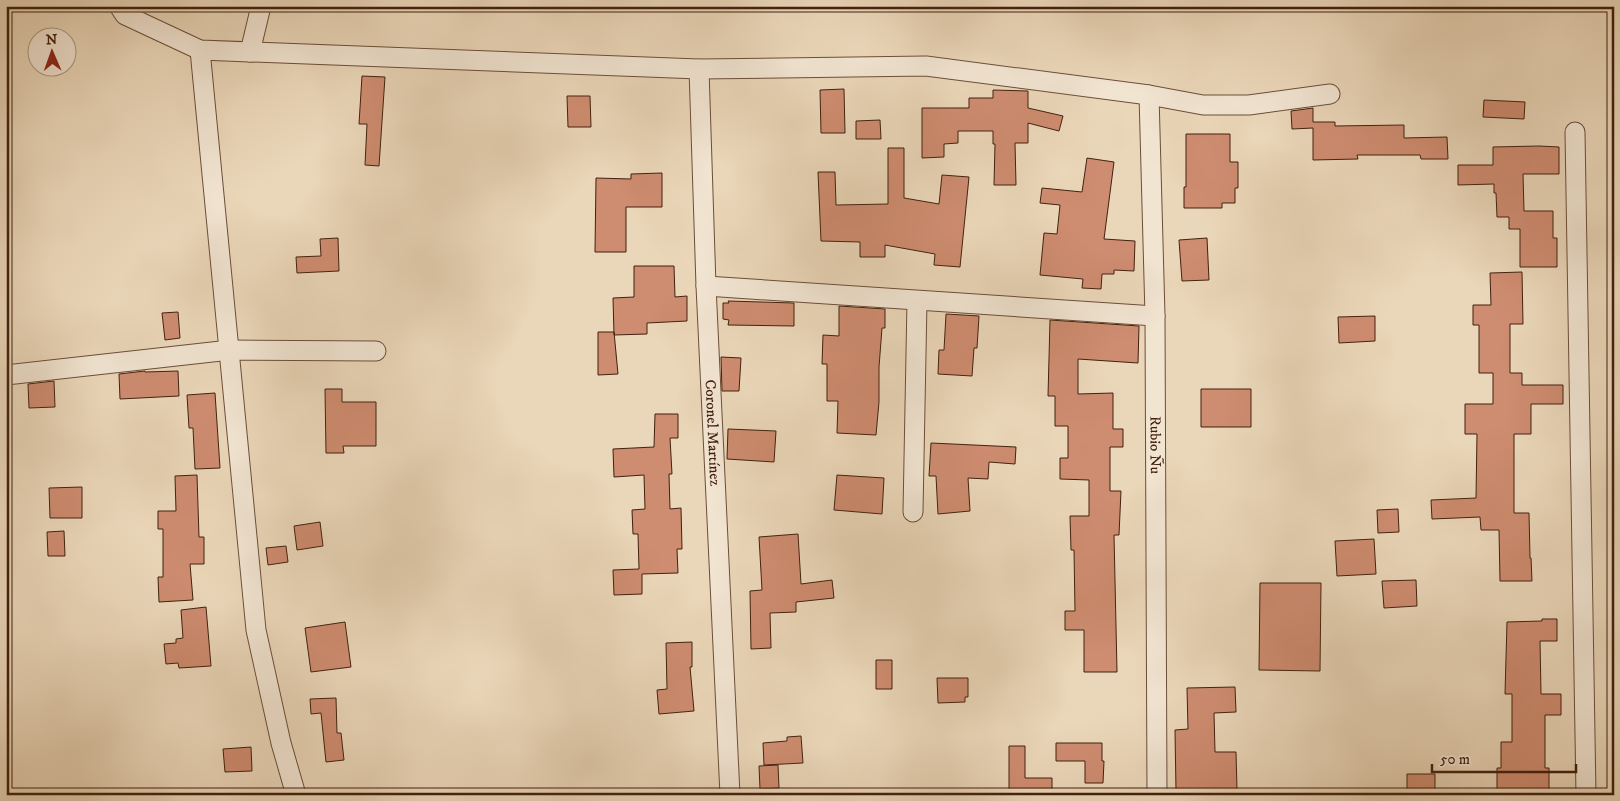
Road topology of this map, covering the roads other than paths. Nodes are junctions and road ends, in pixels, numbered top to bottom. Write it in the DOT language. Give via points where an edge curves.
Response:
graph roads {
  1 [pos="119,6"];
  2 [pos="261,6"];
  3 [pos="200,50"];
  4 [pos="250,52"];
  5 [pos="699,69"];
  6 [pos="1330,94"];
  7 [pos="1149,95"];
  8 [pos="1575,132"];
  9 [pos="706,286"];
  10 [pos="917,300"];
  11 [pos="1155,316"];
  12 [pos="230,350"];
  13 [pos="376,351"];
  14 [pos="6,375"];
  15 [pos="914,512"];
  16 [pos="296,795"];
  17 [pos="730,795"];
  18 [pos="1157,795"];
  19 [pos="1586,795"];
  1 -- 3 [label="street" via="125,15"];
  2 -- 4 [label="street"];
  3 -- 4 [label="street"];
  3 -- 12 [label="street"];
  4 -- 5 [label="street"];
  5 -- 7 [label="street" via="926,66"];
  5 -- 9 [label="street, Coronel Martínez"];
  6 -- 7 [label="street" via="1248,105 1202,105"];
  7 -- 11 [label="street, Rubio Ñu"];
  8 -- 19 [label="street"];
  9 -- 10 [label="street"];
  9 -- 17 [label="street, Coronel Martínez"];
  10 -- 11 [label="street"];
  10 -- 15 [label="street"];
  11 -- 18 [label="street, Rubio Ñu"];
  12 -- 13 [label="street"];
  12 -- 14 [label="street"];
  12 -- 16 [label="street" via="256,630"];
}
